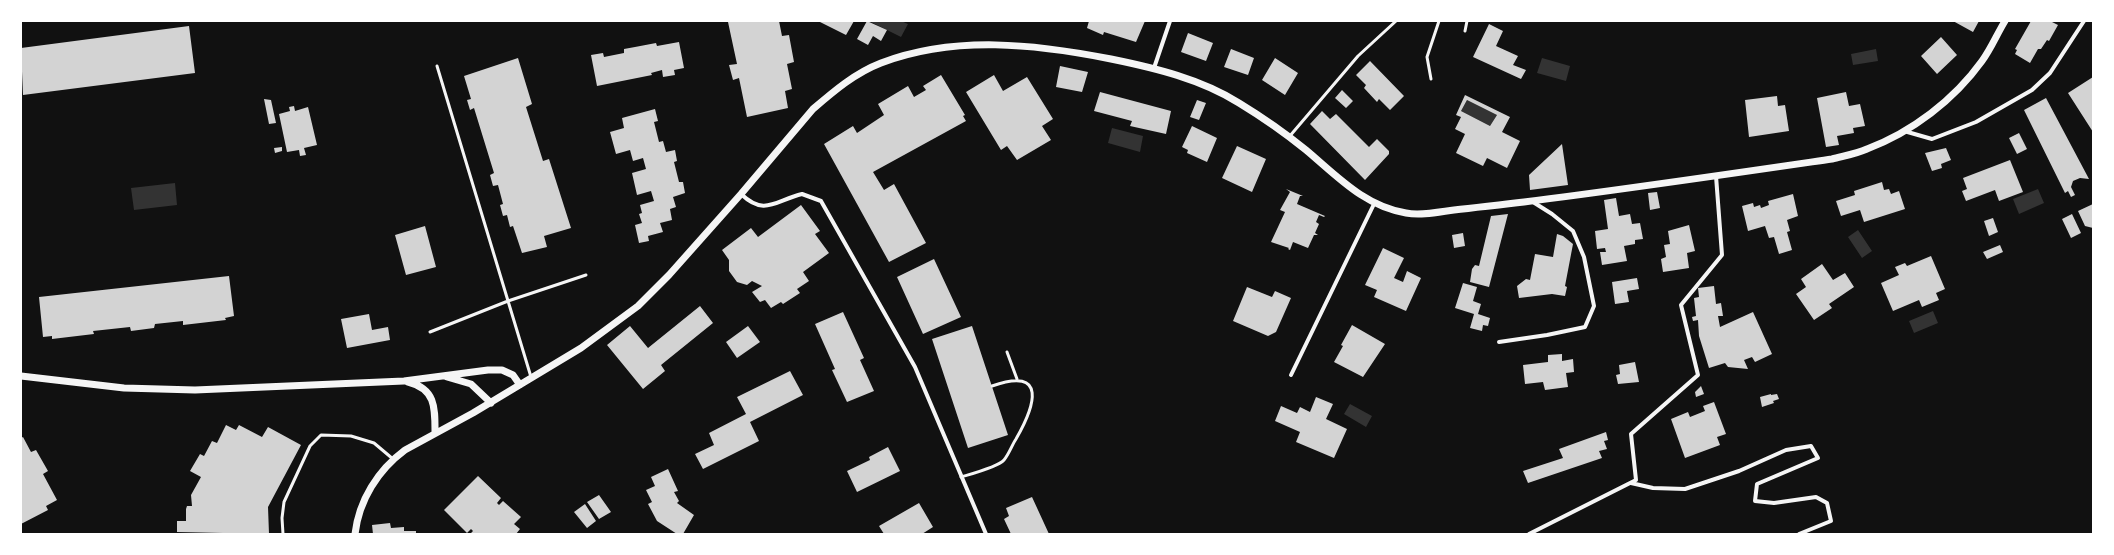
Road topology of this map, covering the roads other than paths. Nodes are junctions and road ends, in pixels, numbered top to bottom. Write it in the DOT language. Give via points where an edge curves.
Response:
graph roads {
  1 [pos="1170,21"];
  2 [pos="1396,21"];
  3 [pos="1439,21"];
  4 [pos="1468,21"];
  5 [pos="2005,21"];
  6 [pos="2084,21"];
  7 [pos="1466,30"];
  8 [pos="437,66"];
  9 [pos="1154,68"];
  10 [pos="1431,79"];
  11 [pos="1904,131"];
  12 [pos="1289,137"];
  13 [pos="1716,175"];
  14 [pos="741,194"];
  15 [pos="1531,201"];
  16 [pos="1374,204"];
  17 [pos="586,275"];
  18 [pos="508,301"];
  19 [pos="430,332"];
  20 [pos="1499,342"];
  21 [pos="1008,352"];
  22 [pos="1291,375"];
  23 [pos="21,376"];
  24 [pos="444,376"];
  25 [pos="531,379"];
  26 [pos="1017,379"];
  27 [pos="404,381"];
  28 [pos="520,385"];
  29 [pos="992,386"];
  30 [pos="491,403"];
  31 [pos="435,433"];
  32 [pos="392,459"];
  33 [pos="962,477"];
  34 [pos="1630,483"];
  35 [pos="283,534"];
  36 [pos="355,534"];
  37 [pos="986,534"];
  38 [pos="1529,534"];
  39 [pos="1800,534"];
  1 -- 9 [label="street"];
  2 -- 12 [label="lane" via="1358,56"];
  3 -- 10 [label="lane" via="1427,57"];
  4 -- 7 [label="lane"];
  5 -- 11 [label="street" via="1982,60 1959,89 1934,111"];
  6 -- 11 [label="street" via="2050,73 2032,90 1976,122 1932,139"];
  8 -- 18 [label="lane"];
  9 -- 12 [label="street" via="1207,86 1236,101"];
  9 -- 14 [label="street" via="1078,53 989,44 932,49 903,55 878,64 834,90 814,109"];
  11 -- 13 [label="street" via="1867,149 1832,159"];
  12 -- 16 [label="street" via="1354,191"];
  13 -- 15 [label="street"];
  13 -- 34 [label="street" via="1722,255 1681,305 1698,375 1631,434 1636,480"];
  14 -- 25 [label="street" via="638,306 581,348"];
  14 -- 33 [label="street" via="749,202 759,206 780,203 802,194 821,201 915,367"];
  15 -- 16 [label="street" via="1410,214"];
  15 -- 20 [label="street" via="1573,231 1584,257 1594,306 1585,327"];
  16 -- 22 [label="street"];
  17 -- 18 [label="lane"];
  18 -- 19 [label="lane"];
  18 -- 25 [label="lane"];
  21 -- 26 [label="lane"];
  23 -- 27 [label="street" via="124,388 195,390"];
  24 -- 27 [label="street"];
  24 -- 28 [label="street" via="502,370 513,375"];
  24 -- 30 [label="street" via="470,384"];
  25 -- 28 [label="street"];
  26 -- 29 [label="lane"];
  26 -- 33 [label="lane" via="1025,381 1032,389 1034,400 1026,423 1003,461"];
  27 -- 31 [label="street" via="420,385 427,391 435,413"];
  28 -- 30 [label="street"];
  30 -- 31 [label="street"];
  31 -- 32 [label="street"];
  32 -- 35 [label="lane" via="374,443 351,436 321,435 310,446 284,502"];
  32 -- 36 [label="street" via="361,505"];
  33 -- 37 [label="street"];
  34 -- 38 [label="street"];
  34 -- 39 [label="street" via="1653,488 1685,489 1739,471 1786,450 1811,446 1818,458 1757,484 1755,501 1774,503 1816,497 1827,503 1831,521"];
}
